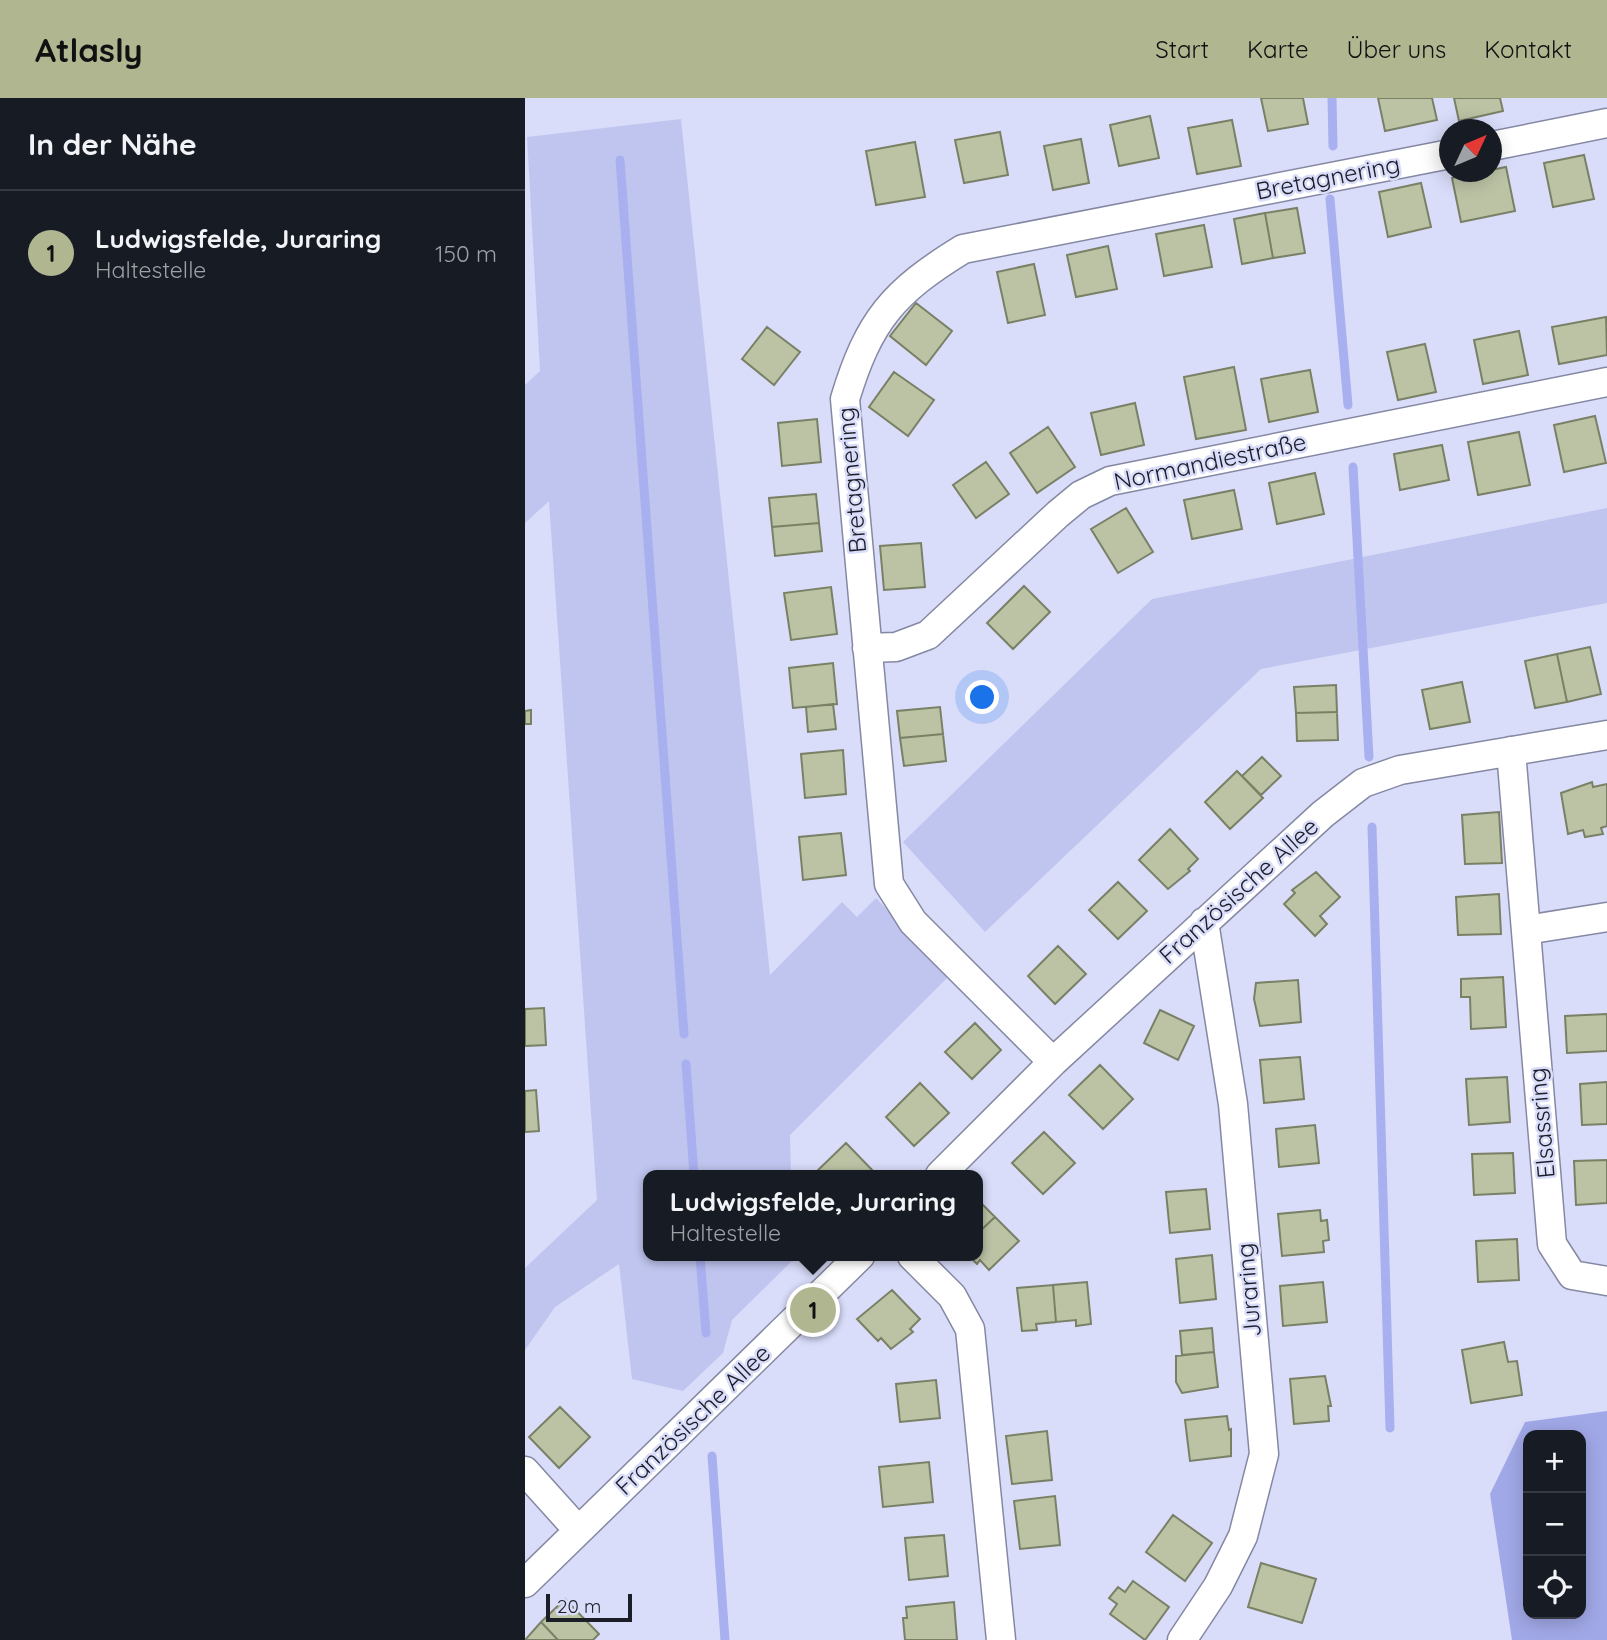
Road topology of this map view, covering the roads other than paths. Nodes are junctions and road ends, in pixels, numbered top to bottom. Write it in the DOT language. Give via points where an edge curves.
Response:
graph roads {
  1 [pos="1607,124"];
  2 [pos="1502,144"];
  3 [pos="1439,156"];
  4 [pos="1607,382"];
  5 [pos="867,648"];
  6 [pos="1607,735"];
  7 [pos="1511,751"];
  8 [pos="1607,916"];
  9 [pos="1204,922"];
  10 [pos="1526,930"];
  11 [pos="1053,1062"];
  12 [pos="945,1170"];
  13 [pos="855,1261"];
  14 [pos="917,1261"];
  15 [pos="1607,1281"];
  16 [pos="525,1472"];
  17 [pos="578,1530"];
  18 [pos="525,1583"];
  19 [pos="1001,1640"];
  20 [pos="1182,1640"];
  1 -- 2 [label="street"];
  3 -- 5 [label="street, Bretagnering" via="963,249 924,273 878,318 857,358 845,399"];
  4 -- 5 [label="street, Normandiestraße" via="1110,481 1081,495 1058,514 928,635 896,647"];
  5 -- 11 [label="street, Bretagnering" via="889,884 913,922"];
  6 -- 7 [label="street, Französische Allee"];
  7 -- 9 [label="street, Französische Allee" via="1400,771 1363,783 1322,814"];
  7 -- 10 [label="street, Elsassring"];
  8 -- 10 [label="street"];
  9 -- 11 [label="street, Französische Allee"];
  9 -- 20 [label="street, Juraring" via="1233,1104 1264,1454 1243,1536 1218,1586"];
  10 -- 15 [label="street, Elsassring" via="1552,1244 1572,1275"];
  11 -- 12 [label="street, Französische Allee"];
  13 -- 17 [label="street, Französische Allee"];
  14 -- 19 [label="street" via="952,1296 970,1329"];
  16 -- 17 [label="street"];
  17 -- 18 [label="street, Französische Allee"];
}
